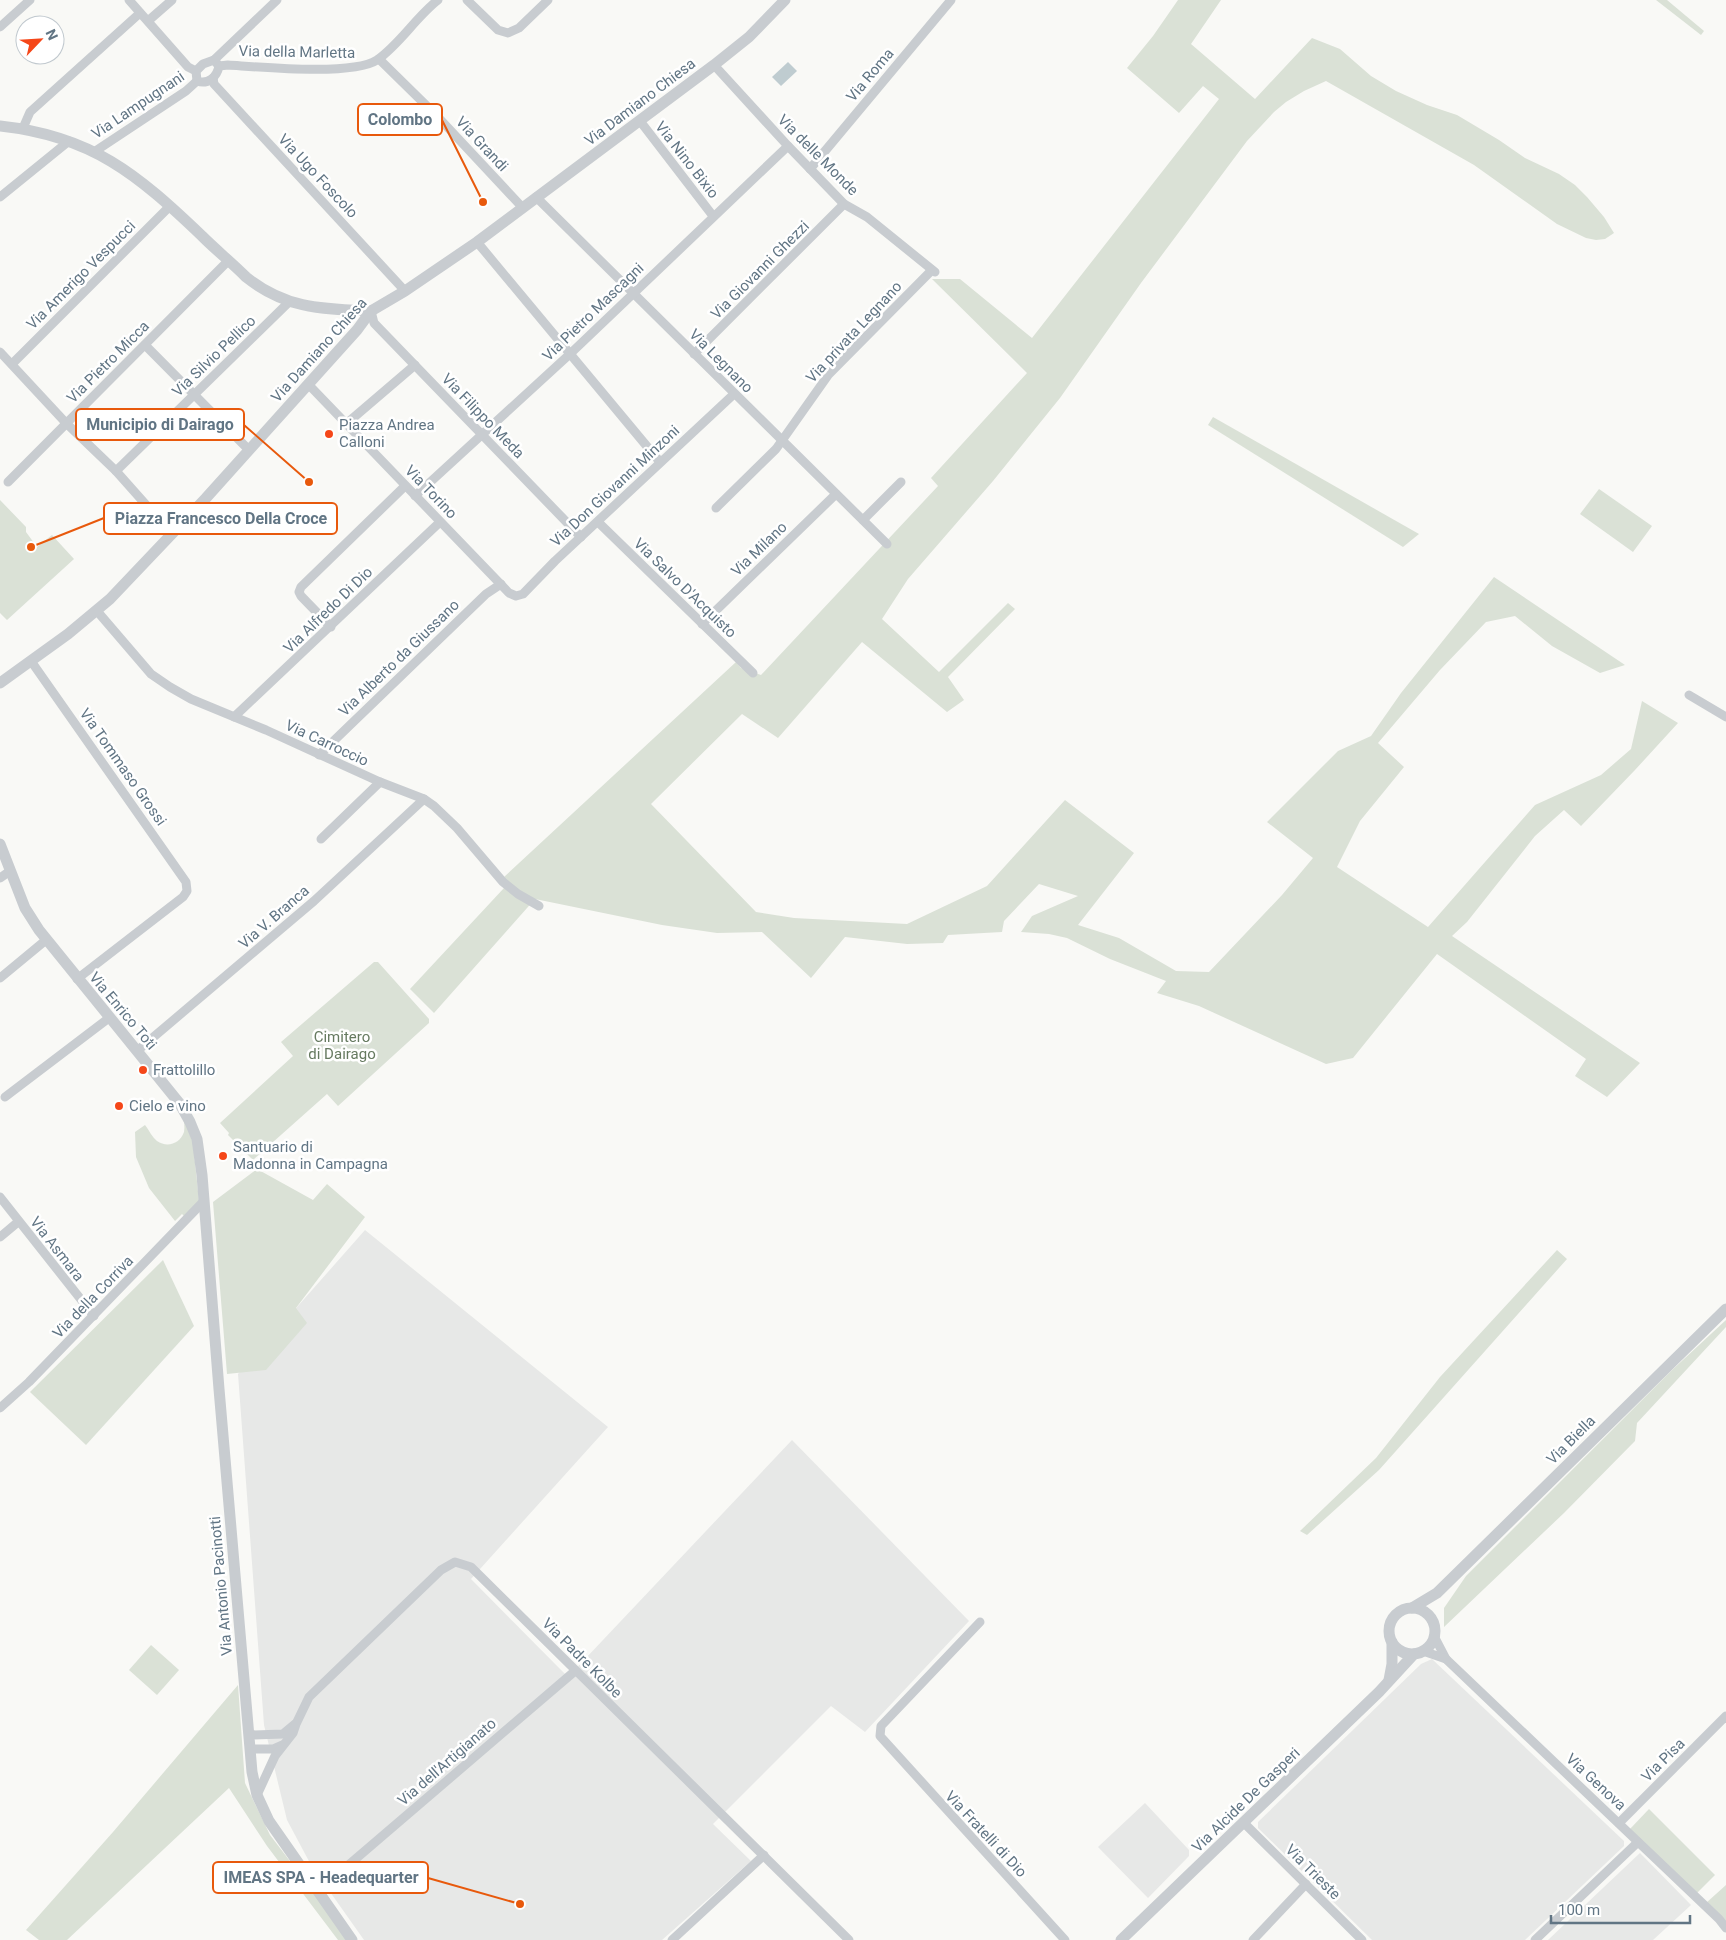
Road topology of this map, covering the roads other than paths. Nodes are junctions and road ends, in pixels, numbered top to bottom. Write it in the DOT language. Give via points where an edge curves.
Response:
graph roads {
  1 [pos="30,0"];
  2 [pos="129,0"];
  3 [pos="172,0"];
  4 [pos="277,0"];
  5 [pos="438,0"];
  6 [pos="467,0"];
  7 [pos="548,0"];
  8 [pos="785,0"];
  9 [pos="951,0"];
  10 [pos="140,13"];
  11 [pos="148,22"];
  12 [pos="0,28"];
  13 [pos="379,59"];
  14 [pos="216,63"];
  15 [pos="714,65"];
  16 [pos="196,71"];
  17 [pos="213,78"];
  18 [pos="197,81"];
  19 [pos="640,121"];
  20 [pos="0,126"];
  21 [pos="23,128"];
  22 [pos="69,140"];
  23 [pos="788,146"];
  24 [pos="94,152"];
  25 [pos="810,168"];
  26 [pos="0,197"];
  27 [pos="536,197"];
  28 [pos="844,204"];
  29 [pos="170,206"];
  30 [pos="522,207"];
  31 [pos="713,216"];
  32 [pos="476,242"];
  33 [pos="228,261"];
  34 [pos="933,271"];
  35 [pos="405,291"];
  36 [pos="632,293"];
  37 [pos="289,302"];
  38 [pos="371,311"];
  39 [pos="145,345"];
  40 [pos="0,352"];
  41 [pos="571,353"];
  42 [pos="694,354"];
  43 [pos="12,364"];
  44 [pos="415,365"];
  45 [pos="308,384"];
  46 [pos="194,394"];
  47 [pos="734,394"];
  48 [pos="66,423"];
  49 [pos="346,424"];
  50 [pos="482,434"];
  51 [pos="782,440"];
  52 [pos="249,450"];
  53 [pos="660,462"];
  54 [pos="116,471"];
  55 [pos="8,482"];
  56 [pos="901,482"];
  57 [pos="405,486"];
  58 [pos="836,494"];
  59 [pos="415,496"];
  60 [pos="716,508"];
  61 [pos="863,520"];
  62 [pos="440,522"];
  63 [pos="598,522"];
  64 [pos="172,534"];
  65 [pos="581,537"];
  66 [pos="887,544"];
  67 [pos="501,584"];
  68 [pos="516,596"];
  69 [pos="97,611"];
  70 [pos="702,624"];
  71 [pos="331,627"];
  72 [pos="31,661"];
  73 [pos="753,673"];
  74 [pos="0,683"];
  75 [pos="1689,694"];
  76 [pos="1726,717"];
  77 [pos="234,718"];
  78 [pos="319,754"];
  79 [pos="380,782"];
  80 [pos="424,799"];
  81 [pos="321,839"];
  82 [pos="0,844"];
  83 [pos="10,871"];
  84 [pos="0,878"];
  85 [pos="539,906"];
  86 [pos="46,940"];
  87 [pos="0,978"];
  88 [pos="77,979"];
  89 [pos="109,1018"];
  90 [pos="137,1051"];
  91 [pos="5,1097"];
  92 [pos="0,1197"];
  93 [pos="204,1201"];
  94 [pos="18,1222"];
  95 [pos="0,1237"];
  96 [pos="1726,1310"];
  97 [pos="94,1316"];
  98 [pos="0,1408"];
  99 [pos="1438,1593"];
  100 [pos="1412,1608"];
  101 [pos="1431,1619"];
  102 [pos="980,1622"];
  103 [pos="1434,1636"];
  104 [pos="1392,1642"];
  105 [pos="1419,1652"];
  106 [pos="1446,1659"];
  107 [pos="575,1671"];
  108 [pos="1389,1680"];
  109 [pos="1726,1716"];
  110 [pos="296,1724"];
  111 [pos="250,1735"];
  112 [pos="286,1743"];
  113 [pos="251,1749"];
  114 [pos="257,1795"];
  115 [pos="1244,1823"];
  116 [pos="1619,1823"];
  117 [pos="1638,1842"];
  118 [pos="764,1855"];
  119 [pos="338,1874"];
  120 [pos="1306,1884"];
  121 [pos="1726,1928"];
  122 [pos="352,1940"];
  123 [pos="672,1940"];
  124 [pos="849,1940"];
  125 [pos="1065,1940"];
  126 [pos="1121,1940"];
  127 [pos="1254,1940"];
  128 [pos="1362,1940"];
  129 [pos="1535,1940"];
  1 -- 12 [label="street"];
  2 -- 10 [label="street"];
  3 -- 11 [label="street"];
  4 -- 14 [label="street"];
  5 -- 13 [label="street, Via della Marletta"];
  6 -- 7 [label="street" via="498,30 508,34 520,28"];
  8 -- 15 [label="street, Via Damiano Chiesa" via="749,37"];
  9 -- 25 [label="street, Via Roma"];
  10 -- 11 [label="street"];
  10 -- 21 [label="street" via="30,112"];
  11 -- 16 [label="street" via="188,67"];
  13 -- 14 [label="street, Via della Marletta" via="345,69"];
  13 -- 30 [label="street, Via Grandi"];
  14 -- 16 [label="street" via="203,64"];
  14 -- 17 [label="street" via="218,72"];
  15 -- 19 [label="street, Via Damiano Chiesa"];
  15 -- 23 [label="street, Via delle Monde"];
  16 -- 18 [label="street"];
  17 -- 18 [label="street" via="204,83"];
  17 -- 35 [label="street, Via Ugo Foscolo" via="214,84"];
  18 -- 24 [label="street, Via Lampugnani"];
  19 -- 27 [label="street, Via Damiano Chiesa"];
  19 -- 31 [label="street, Via Nino Bixio"];
  20 -- 21 [label="street"];
  21 -- 22 [label="street"];
  22 -- 24 [label="street"];
  22 -- 26 [label="street"];
  23 -- 25 [label="street, Via delle Monde"];
  23 -- 31 [label="street, Via Pietro Mascagni"];
  24 -- 29 [label="street" via="144,182"];
  25 -- 28 [label="street, Via delle Monde"];
  27 -- 30 [label="street, Via Damiano Chiesa"];
  27 -- 36 [label="street, Via Legnano"];
  28 -- 34 [label="street, Via delle Monde" via="867,217"];
  28 -- 42 [label="street, Via Giovanni Ghezzi"];
  29 -- 33 [label="street"];
  29 -- 43 [label="street, Via Amerigo Vespucci"];
  30 -- 32 [label="street, Via Damiano Chiesa"];
  31 -- 36 [label="street, Via Pietro Mascagni"];
  32 -- 35 [label="street, Via Damiano Chiesa"];
  32 -- 41 [label="street"];
  33 -- 37 [label="street" via="260,287"];
  33 -- 39 [label="street, Via Pietro Micca"];
  34 -- 51 [label="street, Via privata Legnano" via="829,374"];
  35 -- 38 [label="street, Via Damiano Chiesa"];
  36 -- 41 [label="street, Via Pietro Mascagni"];
  36 -- 42 [label="street, Via Legnano"];
  37 -- 38 [label="street" via="326,310"];
  37 -- 46 [label="street, Via Silvio Pellico"];
  38 -- 44 [label="street, Via Filippo Meda" via="374,323"];
  38 -- 45 [label="street, Via Damiano Chiesa" via="358,330"];
  39 -- 46 [label="street"];
  39 -- 48 [label="street, Via Pietro Micca"];
  40 -- 43 [label="street"];
  41 -- 50 [label="street, Via Pietro Mascagni"];
  41 -- 53 [label="street"];
  42 -- 47 [label="street, Via Legnano"];
  43 -- 48 [label="street"];
  44 -- 49 [label="street"];
  44 -- 50 [label="street, Via Filippo Meda"];
  45 -- 49 [label="street, Via Torino"];
  45 -- 52 [label="street, Via Damiano Chiesa"];
  46 -- 52 [label="street"];
  46 -- 54 [label="street, Via Silvio Pellico"];
  47 -- 51 [label="street, Via Legnano"];
  47 -- 53 [label="street, Via Don Giovanni Minzoni"];
  48 -- 54 [label="street"];
  48 -- 55 [label="street, Via Pietro Micca"];
  49 -- 57 [label="street, Via Torino"];
  50 -- 59 [label="street, Via Pietro Mascagni"];
  50 -- 65 [label="street, Via Filippo Meda"];
  51 -- 58 [label="street, Via Legnano"];
  51 -- 60 [label="street, Via privata Legnano"];
  52 -- 64 [label="street, Via Damiano Chiesa"];
  53 -- 63 [label="street, Via Don Giovanni Minzoni"];
  54 -- 64 [label="street"];
  56 -- 61 [label="street"];
  57 -- 59 [label="street, Via Torino"];
  57 -- 71 [label="street" via="301,587 301,596"];
  58 -- 61 [label="street, Via Legnano"];
  58 -- 70 [label="street, Via Milano"];
  59 -- 62 [label="street, Via Torino"];
  61 -- 66 [label="street, Via Legnano"];
  62 -- 67 [label="street, Via Torino"];
  62 -- 71 [label="street, Via Alfredo Di Dio"];
  63 -- 65 [label="street, Via Don Giovanni Minzoni"];
  63 -- 70 [label="street, Via Salvo D'Acquisto"];
  64 -- 69 [label="street, Via Damiano Chiesa"];
  65 -- 68 [label="street, Via Don Giovanni Minzoni" via="523,594"];
  67 -- 68 [label="street, Via Torino"];
  67 -- 78 [label="street, Via Alberto da Giussano" via="486,594"];
  69 -- 72 [label="street, Via Damiano Chiesa"];
  69 -- 77 [label="street, Via Carroccio" via="151,674 170,688"];
  70 -- 73 [label="street, Via Salvo D'Acquisto"];
  71 -- 77 [label="street, Via Alfredo Di Dio"];
  72 -- 74 [label="street, Via Damiano Chiesa"];
  72 -- 88 [label="street, Via Tommaso Grossi" via="186,882 187,891 183,897"];
  75 -- 76 [label="street"];
  77 -- 78 [label="street, Via Carroccio"];
  78 -- 79 [label="street, Via Carroccio"];
  79 -- 80 [label="street, Via Carroccio"];
  79 -- 81 [label="street"];
  80 -- 85 [label="street, Via Carroccio" via="457,828 503,882"];
  80 -- 90 [label="street, Via V. Branca" via="314,901"];
  82 -- 83 [label="street, Via Enrico Toti"];
  83 -- 84 [label="street"];
  83 -- 86 [label="street, Via Enrico Toti" via="25,908"];
  86 -- 87 [label="street"];
  86 -- 88 [label="street, Via Enrico Toti"];
  88 -- 89 [label="street, Via Enrico Toti"];
  89 -- 90 [label="street, Via Enrico Toti"];
  89 -- 91 [label="street"];
  90 -- 93 [label="street, Via Enrico Toti" via="180,1104 190,1122 197,1139"];
  92 -- 94 [label="street, Via Asmara"];
  93 -- 97 [label="street, Via della Corriva"];
  93 -- 111 [label="street, Via Antonio Pacinotti"];
  94 -- 95 [label="street"];
  94 -- 97 [label="street, Via Asmara"];
  96 -- 99 [label="street, Via Biella"];
  97 -- 98 [label="street, Via della Corriva"];
  99 -- 100 [label="street, Via Biella"];
  99 -- 101 [label="street"];
  100 -- 101 [label="street"];
  100 -- 104 [label="street" via="1400,1611 1391,1622"];
  101 -- 103 [label="street"];
  102 -- 125 [label="street, Via Fratelli di Dio" via="882,1726 880,1736"];
  103 -- 105 [label="street" via="1432,1642"];
  103 -- 106 [label="street, Via Genova"];
  104 -- 105 [label="street" via="1402,1651"];
  104 -- 108 [label="street"];
  105 -- 106 [label="street, Via Genova"];
  105 -- 108 [label="street, Via Alcide De Gasperi"];
  106 -- 116 [label="street, Via Genova"];
  107 -- 110 [label="street, Via Padre Kolbe" via="471,1567 455,1562 441,1570 309,1697"];
  107 -- 118 [label="street, Via Padre Kolbe"];
  107 -- 119 [label="street, Via dell'Artigianato"];
  108 -- 115 [label="street, Via Alcide De Gasperi"];
  109 -- 116 [label="street, Via Pisa"];
  110 -- 111 [label="street" via="283,1734"];
  110 -- 112 [label="street, Via Padre Kolbe"];
  111 -- 113 [label="street, Via Antonio Pacinotti"];
  112 -- 113 [label="street" via="273,1749"];
  112 -- 114 [label="street, Via Padre Kolbe" via="275,1756"];
  113 -- 114 [label="street, Via Antonio Pacinotti"];
  114 -- 122 [label="street, Via Antonio Pacinotti" via="269,1821"];
  115 -- 120 [label="street, Via Trieste"];
  115 -- 126 [label="street, Via Alcide De Gasperi"];
  116 -- 117 [label="street, Via Genova"];
  117 -- 121 [label="street, Via Genova"];
  117 -- 129 [label="street"];
  118 -- 123 [label="street"];
  118 -- 124 [label="street, Via Padre Kolbe"];
  120 -- 127 [label="street"];
  120 -- 128 [label="street, Via Trieste"];
}
